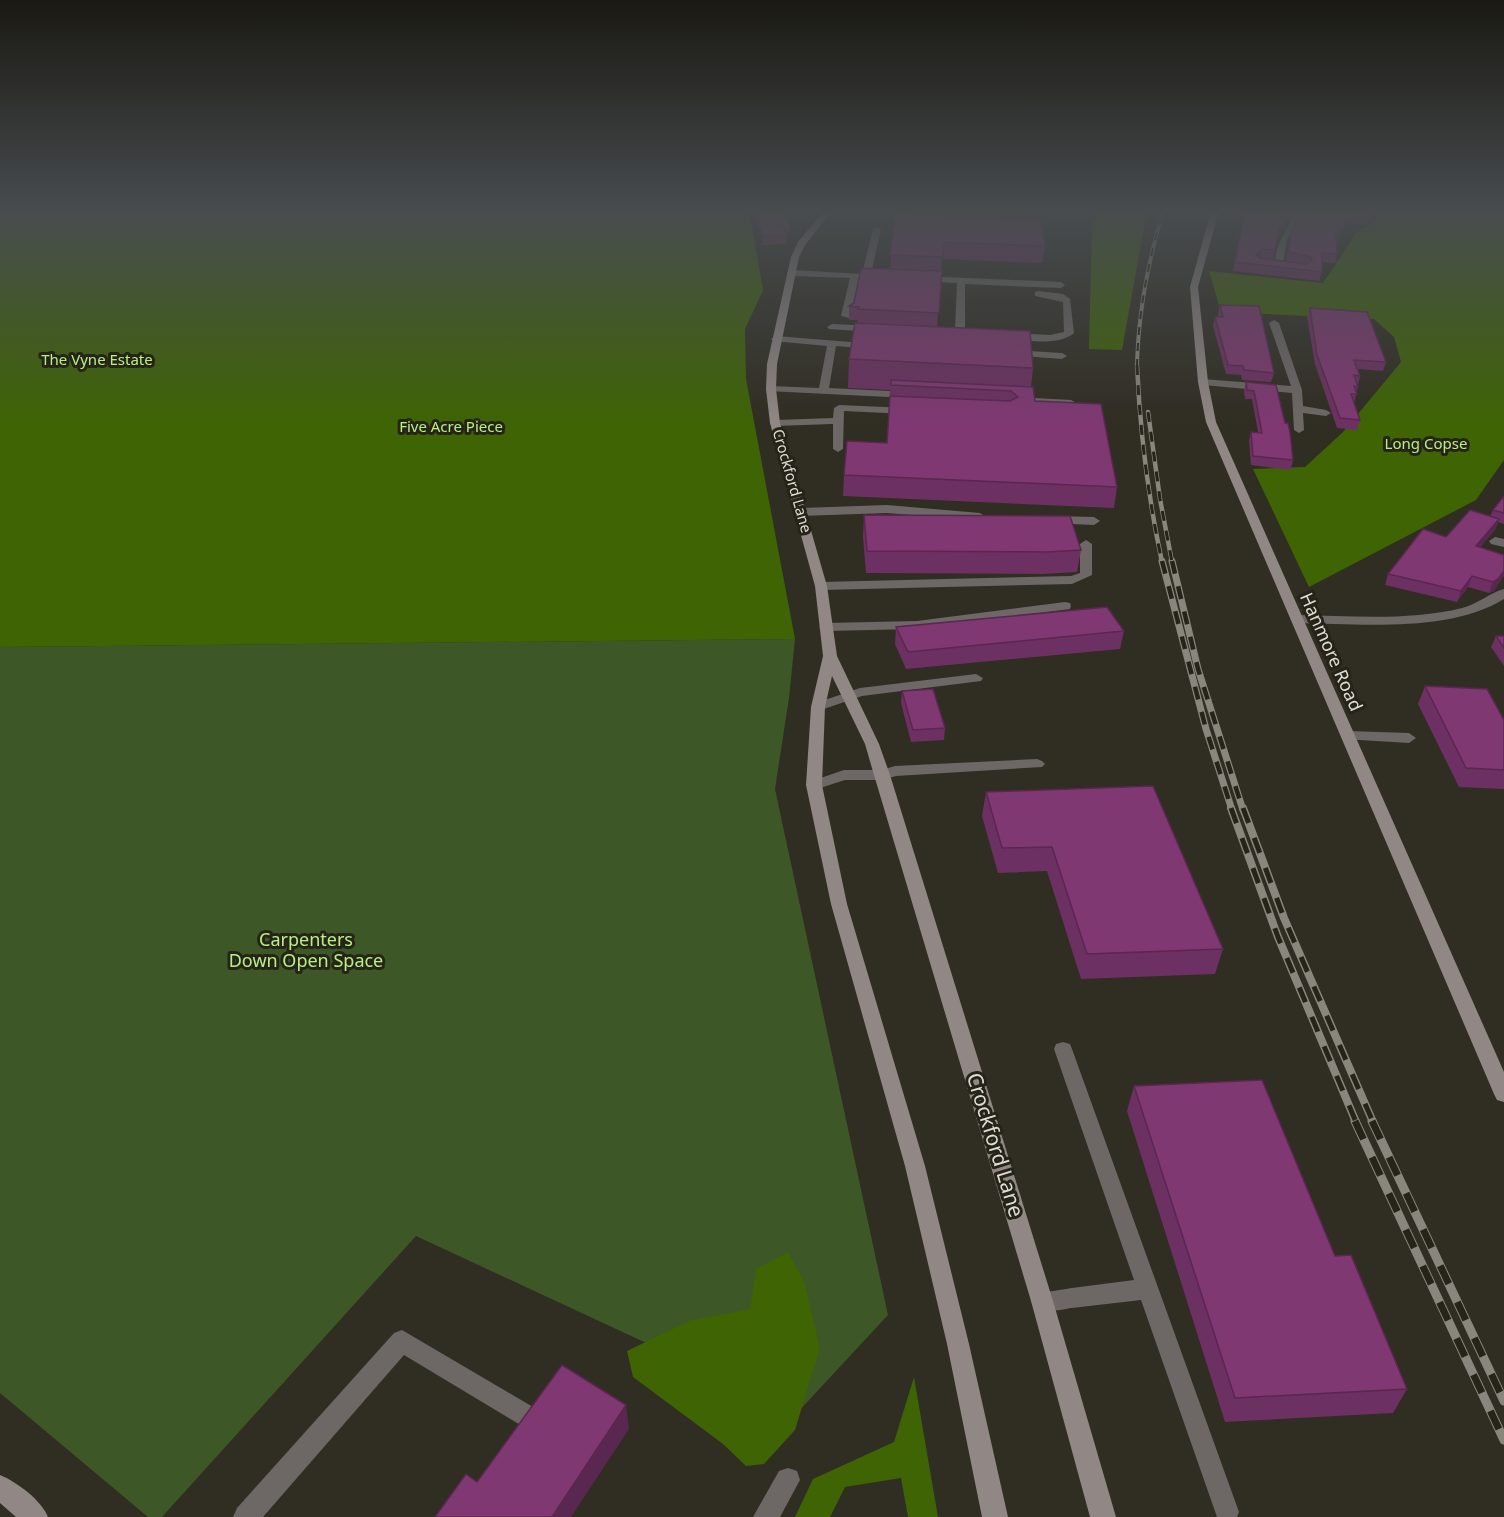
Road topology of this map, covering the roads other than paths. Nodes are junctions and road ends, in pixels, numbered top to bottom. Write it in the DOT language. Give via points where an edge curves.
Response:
graph roads {
  1 [pos="790,282"];
  2 [pos="854,282"];
  3 [pos="935,282"];
  4 [pos="1195,282"];
  5 [pos="1060,285"];
  6 [pos="962,286"];
  7 [pos="846,316"];
  8 [pos="1274,323"];
  9 [pos="832,327"];
  10 [pos="888,330"];
  11 [pos="931,332"];
  12 [pos="960,333"];
  13 [pos="971,333"];
  14 [pos="1004,335"];
  15 [pos="776,339"];
  16 [pos="832,344"];
  17 [pos="878,346"];
  18 [pos="1005,353"];
  19 [pos="1062,356"];
  20 [pos="1203,382"];
  21 [pos="771,390"];
  22 [pos="1298,390"];
  23 [pos="824,391"];
  24 [pos="918,396"];
  25 [pos="1000,400"];
  26 [pos="1071,403"];
  27 [pos="1299,409"];
  28 [pos="918,411"];
  29 [pos="1326,413"];
  30 [pos="838,421"];
  31 [pos="775,423"];
  32 [pos="1299,430"];
  33 [pos="838,449"];
  34 [pos="801,512"];
  35 [pos="989,518"];
  36 [pos="1035,520"];
  37 [pos="1094,521"];
  38 [pos="1086,544"];
  39 [pos="821,586"];
  40 [pos="1503,596"];
  41 [pos="1065,606"];
  42 [pos="1297,619"];
  43 [pos="826,627"];
  44 [pos="830,656"];
  45 [pos="976,678"];
  46 [pos="851,696"];
  47 [pos="818,707"];
  48 [pos="1348,736"];
  49 [pos="1409,738"];
  50 [pos="1037,764"];
  51 [pos="882,775"];
  52 [pos="814,784"];
  53 [pos="1063,1049"];
  54 [pos="1504,1094"];
  55 [pos="1148,1289"];
  56 [pos="1042,1301"];
  57 [pos="525,1415"];
  58 [pos="788,1480"];
  59 [pos="0,1487"];
  60 [pos="1227,1512"];
  61 [pos="35,1517"];
  62 [pos="246,1517"];
  63 [pos="766,1517"];
  64 [pos="995,1517"];
  65 [pos="1103,1517"];
  1 -- 15 [label="street, Crockford Lane"];
  2 -- 7 [label="street"];
  3 -- 6 [label="street"];
  4 -- 20 [label="street, Hanmore Road"];
  5 -- 6 [label="street"];
  6 -- 12 [label="street"];
  6 -- 14 [label="street" via="1054,295 1067,301 1066,336"];
  8 -- 22 [label="street"];
  9 -- 10 [label="street"];
  11 -- 12 [label="street"];
  12 -- 13 [label="street"];
  15 -- 16 [label="street"];
  15 -- 21 [label="street, Crockford Lane"];
  16 -- 17 [label="street"];
  16 -- 23 [label="street"];
  18 -- 19 [label="street"];
  20 -- 22 [label="street"];
  20 -- 42 [label="street, Hanmore Road" via="1211,422"];
  21 -- 23 [label="street"];
  21 -- 31 [label="street, Crockford Lane"];
  22 -- 27 [label="street"];
  23 -- 24 [label="street"];
  25 -- 26 [label="street"];
  27 -- 29 [label="street"];
  27 -- 32 [label="street"];
  28 -- 30 [label="street" via="839,408"];
  30 -- 31 [label="street"];
  30 -- 33 [label="street"];
  31 -- 34 [label="street, Crockford Lane"];
  34 -- 35 [label="street" via="887,508"];
  34 -- 39 [label="street, Crockford Lane"];
  36 -- 37 [label="street"];
  38 -- 39 [label="street" via="1086,575 1072,579"];
  39 -- 43 [label="street, Crockford Lane"];
  40 -- 42 [label="street" via="1460,613 1425,617"];
  41 -- 43 [label="street" via="917,625"];
  42 -- 48 [label="street, Hanmore Road"];
  43 -- 44 [label="street, Crockford Lane"];
  44 -- 46 [label="street, Crockford Lane"];
  44 -- 47 [label="street, Crockford Lane"];
  45 -- 46 [label="street"];
  46 -- 47 [label="street"];
  46 -- 51 [label="street, Crockford Lane"];
  47 -- 52 [label="street, Crockford Lane"];
  48 -- 49 [label="street"];
  48 -- 54 [label="street, Hanmore Road"];
  50 -- 51 [label="street" via="895,771"];
  51 -- 52 [label="street" via="844,775"];
  51 -- 56 [label="street, Crockford Lane"];
  52 -- 64 [label="street, Crockford Lane" via="838,904 915,1166"];
  53 -- 55 [label="street"];
  55 -- 56 [label="street"];
  55 -- 60 [label="street"];
  56 -- 65 [label="street, Crockford Lane"];
  57 -- 62 [label="street" via="402,1341"];
  58 -- 63 [label="street"];
  59 -- 61 [label="street"];
}
